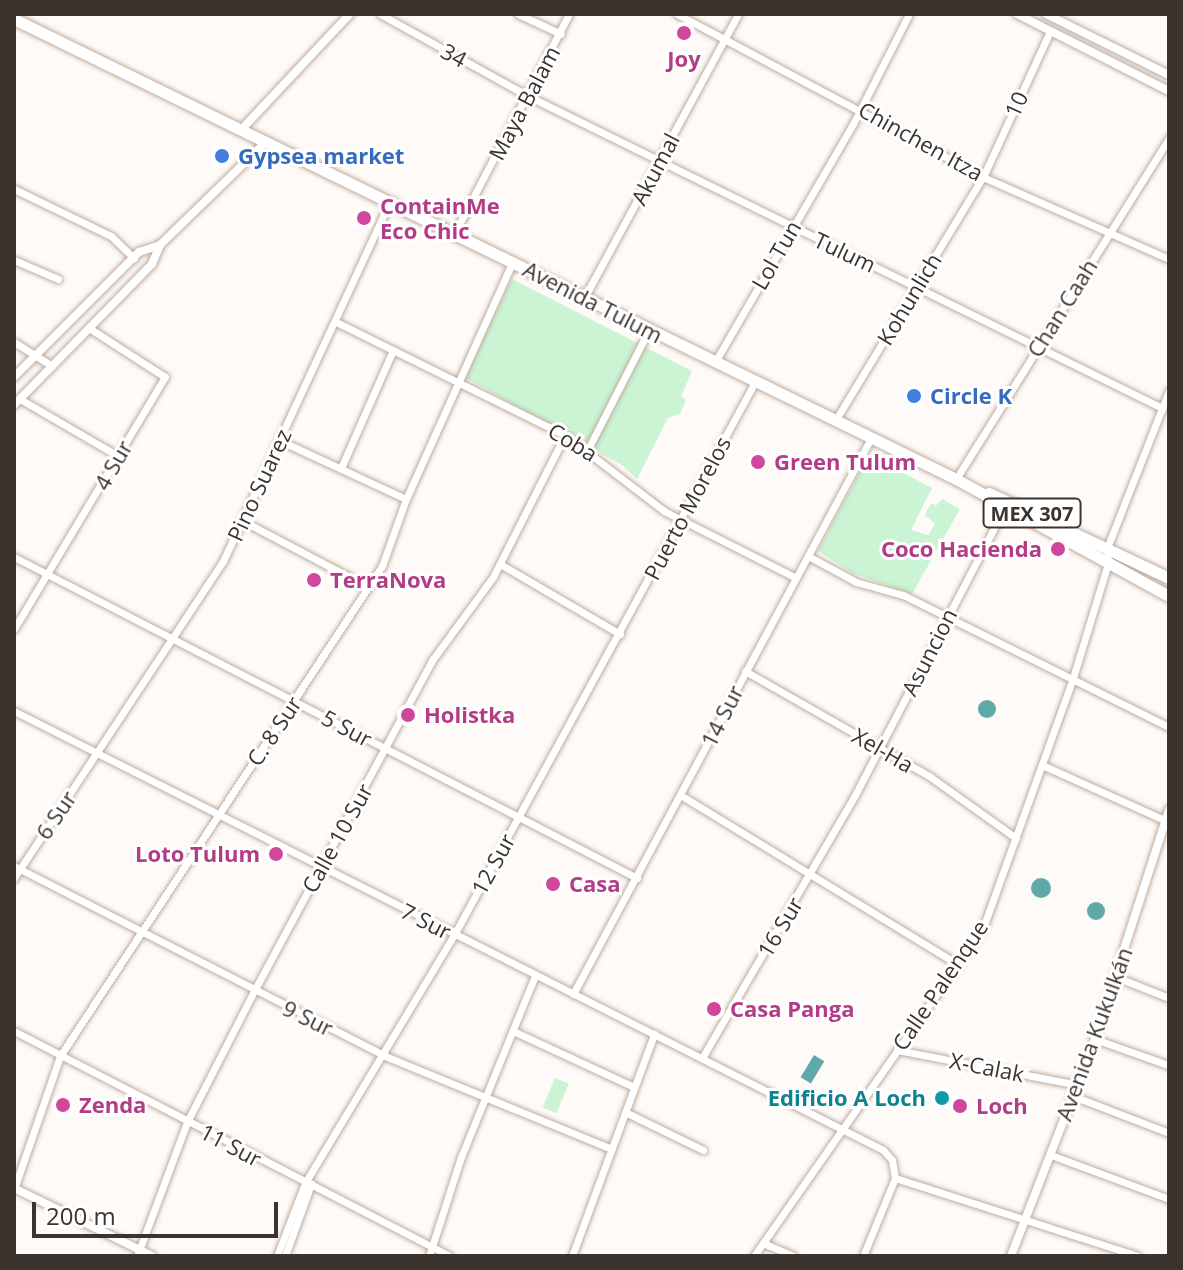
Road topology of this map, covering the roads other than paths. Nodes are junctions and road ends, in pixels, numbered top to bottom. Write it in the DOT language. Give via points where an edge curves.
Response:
graph roads {
  1 [pos="350,14"];
  2 [pos="380,14"];
  3 [pos="518,14"];
  4 [pos="569,14"];
  5 [pos="677,14"];
  6 [pos="738,14"];
  7 [pos="909,14"];
  8 [pos="1017,14"];
  9 [pos="1046,14"];
  10 [pos="14,19"];
  11 [pos="1050,31"];
  12 [pos="561,34"];
  13 [pos="726,40"];
  14 [pos="1169,75"];
  15 [pos="1169,91"];
  16 [pos="528,96"];
  17 [pos="862,108"];
  18 [pos="241,130"];
  19 [pos="1169,138"];
  20 [pos="266,142"];
  21 [pos="658,160"];
  22 [pos="983,177"];
  23 [pos="14,189"];
  24 [pos="390,202"];
  25 [pos="792,226"];
  26 [pos="1110,231"];
  27 [pos="454,234"];
  28 [pos="160,245"];
  29 [pos="134,258"];
  30 [pos="1169,259"];
  31 [pos="14,260"];
  32 [pos="513,261"];
  33 [pos="58,279"];
  34 [pos="918,286"];
  35 [pos="584,298"];
  36 [pos="338,323"];
  37 [pos="89,328"];
  38 [pos="649,330"];
  39 [pos="14,342"];
  40 [pos="1036,347"];
  41 [pos="393,350"];
  42 [pos="38,353"];
  43 [pos="715,362"];
  44 [pos="52,366"];
  45 [pos="14,377"];
  46 [pos="457,379"];
  47 [pos="755,382"];
  48 [pos="1169,391"];
  49 [pos="17,402"];
  50 [pos="1162,408"];
  51 [pos="835,421"];
  52 [pos="565,435"];
  53 [pos="871,438"];
  54 [pos="281,441"];
  55 [pos="588,449"];
  56 [pos="118,456"];
  57 [pos="341,468"];
  58 [pos="956,479"];
  59 [pos="406,499"];
  60 [pos="1004,509"];
  61 [pos="681,520"];
  62 [pos="243,521"];
  63 [pos="1107,548"];
  64 [pos="808,556"];
  65 [pos="14,557"];
  66 [pos="1108,563"];
  67 [pos="500,564"];
  68 [pos="49,575"];
  69 [pos="796,578"];
  70 [pos="1169,578"];
  71 [pos="368,587"];
  72 [pos="1169,596"];
  73 [pos="948,617"];
  74 [pos="14,629"];
  75 [pos="620,634"];
  76 [pos="172,639"];
  77 [pos="745,671"];
  78 [pos="1072,681"];
  79 [pos="295,700"];
  80 [pos="14,711"];
  81 [pos="1169,727"];
  82 [pos="386,749"];
  83 [pos="879,750"];
  84 [pos="98,752"];
  85 [pos="1042,765"];
  86 [pos="855,795"];
  87 [pos="682,796"];
  88 [pos="1169,810"];
  89 [pos="215,814"];
  90 [pos="520,817"];
  91 [pos="1167,821"];
  92 [pos="1016,838"];
  93 [pos="17,868"];
  94 [pos="320,868"];
  95 [pos="812,873"];
  96 [pos="14,878"];
  97 [pos="637,878"];
  98 [pos="143,932"];
  99 [pos="454,935"];
  100 [pos="959,965"];
  101 [pos="535,976"];
  102 [pos="1116,977"];
  103 [pos="254,991"];
  104 [pos="573,994"];
  105 [pos="1169,998"];
  106 [pos="14,1031"];
  107 [pos="515,1032"];
  108 [pos="654,1034"];
  109 [pos="1095,1039"];
  110 [pos="897,1050"];
  111 [pos="60,1056"];
  112 [pos="385,1056"];
  113 [pos="702,1058"];
  114 [pos="1168,1065"];
  115 [pos="1078,1085"];
  116 [pos="634,1087"];
  117 [pos="487,1096"];
  118 [pos="1073,1096"];
  119 [pos="625,1112"];
  120 [pos="187,1122"];
  121 [pos="839,1129"];
  122 [pos="1169,1133"];
  123 [pos="612,1149"];
  124 [pos="703,1150"];
  125 [pos="1051,1155"];
  126 [pos="895,1178"];
  127 [pos="307,1185"];
  128 [pos="14,1188"];
  129 [pos="1169,1199"];
  130 [pos="1026,1219"];
  131 [pos="763,1243"];
  132 [pos="432,1247"];
  133 [pos="138,1253"];
  134 [pos="152,1256"];
  135 [pos="277,1256"];
  136 [pos="285,1256"];
  137 [pos="429,1256"];
  138 [pos="449,1256"];
  139 [pos="572,1256"];
  140 [pos="754,1256"];
  141 [pos="793,1256"];
  142 [pos="863,1256"];
  143 [pos="1011,1256"];
  144 [pos="1138,1256"];
  1 -- 18 [label="street"];
  2 -- 16 [label="street, 34"];
  3 -- 12 [label="street"];
  4 -- 12 [label="street, Maya Balam"];
  5 -- 13 [label="street, Chinchen Itza"];
  6 -- 13 [label="street, Akumal"];
  7 -- 17 [label="street, Lol Tun"];
  8 -- 11 [label="street"];
  9 -- 14 [label="street"];
  10 -- 18 [label="main road, Avenida Tulum / MEX 307"];
  11 -- 15 [label="street"];
  11 -- 22 [label="street, 10"];
  12 -- 16 [label="street, Maya Balam"];
  13 -- 17 [label="street, Chinchen Itza"];
  13 -- 21 [label="street, Akumal"];
  16 -- 21 [label="street, Tulum"];
  16 -- 27 [label="street, Maya Balam"];
  17 -- 22 [label="street, Chinchen Itza"];
  17 -- 25 [label="street, Lol Tun"];
  18 -- 20 [label="main road, Avenida Tulum / MEX 307"];
  19 -- 26 [label="street, Chan Caah"];
  20 -- 24 [label="main road, Avenida Tulum / MEX 307"];
  20 -- 28 [label="street"];
  21 -- 25 [label="street, Tulum"];
  21 -- 35 [label="street, Akumal"];
  22 -- 26 [label="street, Chinchen Itza"];
  22 -- 34 [label="street, Kohunlich"];
  23 -- 29 [label="street" via="111,236"];
  24 -- 27 [label="main road, Avenida Tulum / MEX 307"];
  24 -- 36 [label="street, Pino Suarez"];
  25 -- 34 [label="street, Tulum"];
  25 -- 43 [label="street, Lol Tun"];
  26 -- 30 [label="street, Chinchen Itza"];
  26 -- 40 [label="street, Chan Caah"];
  27 -- 32 [label="main road, Avenida Tulum / MEX 307"];
  28 -- 29 [label="street"];
  28 -- 37 [label="street" via="152,264"];
  29 -- 42 [label="street"];
  31 -- 33 [label="street"];
  32 -- 35 [label="main road, Avenida Tulum / MEX 307"];
  32 -- 46 [label="street, C. 8 Sur"];
  34 -- 40 [label="street, Tulum"];
  34 -- 51 [label="street, Kohunlich"];
  35 -- 38 [label="main road, Avenida Tulum / MEX 307"];
  36 -- 41 [label="street, Coba"];
  36 -- 54 [label="street, Pino Suarez"];
  37 -- 44 [label="street"];
  37 -- 56 [label="street, 4 Sur" via="165,377"];
  38 -- 43 [label="main road, Avenida Tulum / MEX 307"];
  38 -- 55 [label="street"];
  39 -- 42 [label="street"];
  40 -- 50 [label="street, Tulum"];
  40 -- 58 [label="street, Chan Caah"];
  41 -- 46 [label="street, Coba"];
  41 -- 57 [label="street"];
  42 -- 44 [label="street"];
  42 -- 45 [label="street"];
  43 -- 47 [label="main road, Avenida Tulum / MEX 307"];
  44 -- 49 [label="street"];
  46 -- 52 [label="street, Coba"];
  46 -- 59 [label="street, C. 8 Sur"];
  47 -- 51 [label="main road, Avenida Tulum / MEX 307"];
  47 -- 61 [label="street, Puerto Morelos"];
  48 -- 50 [label="street"];
  49 -- 56 [label="street"];
  50 -- 63 [label="street"];
  51 -- 53 [label="main road, Avenida Tulum / MEX 307"];
  52 -- 55 [label="street, Coba"];
  52 -- 67 [label="street, Calle 10 Sur"];
  53 -- 58 [label="main road, Avenida Tulum / MEX 307"];
  53 -- 64 [label="street, 14 Sur"];
  54 -- 57 [label="street"];
  54 -- 62 [label="street, Pino Suarez"];
  55 -- 61 [label="street, Coba"];
  56 -- 68 [label="street, 4 Sur"];
  57 -- 59 [label="street"];
  58 -- 60 [label="main road, Avenida Tulum / MEX 307"];
  58 -- 63 [label="main road, Avenida Tulum / MEX 307"];
  59 -- 71 [label="street, C. 8 Sur"];
  60 -- 66 [label="main road, Avenida Tulum / MEX 307"];
  60 -- 73 [label="street, Asuncion"];
  61 -- 69 [label="street, Coba"];
  61 -- 75 [label="street, Puerto Morelos"];
  62 -- 71 [label="street"];
  62 -- 76 [label="street, Pino Suarez"];
  63 -- 66 [label="street, Calle Palenque"];
  63 -- 70 [label="main road, Avenida Tulum / MEX 307"];
  64 -- 69 [label="street, 14 Sur"];
  64 -- 73 [label="street" via="856,582 894,591"];
  65 -- 68 [label="street, 5 Sur"];
  66 -- 72 [label="main road, Avenida Tulum / MEX 307"];
  66 -- 78 [label="street, Calle Palenque"];
  67 -- 75 [label="street"];
  67 -- 82 [label="street, Calle 10 Sur" via="433,659"];
  68 -- 74 [label="street, 4 Sur"];
  68 -- 76 [label="street, 5 Sur"];
  69 -- 77 [label="street, 14 Sur"];
  71 -- 79 [label="street, C. 8 Sur"];
  73 -- 78 [label="street"];
  73 -- 83 [label="street, Asuncion"];
  75 -- 90 [label="street, 12 Sur"];
  76 -- 79 [label="street, 5 Sur"];
  76 -- 84 [label="street, Pino Suarez"];
  77 -- 83 [label="street, Xel-Ha"];
  77 -- 87 [label="street, 14 Sur"];
  78 -- 81 [label="street"];
  78 -- 85 [label="street, Calle Palenque"];
  79 -- 82 [label="street, 5 Sur"];
  79 -- 89 [label="street, C. 8 Sur"];
  80 -- 84 [label="street, 7 Sur"];
  82 -- 90 [label="street, 5 Sur"];
  82 -- 94 [label="street, Calle 10 Sur"];
  83 -- 86 [label="street, Asuncion"];
  83 -- 92 [label="street, Xel-Ha" via="945,786"];
  84 -- 89 [label="street, 7 Sur"];
  84 -- 93 [label="street, 6 Sur"];
  85 -- 91 [label="street"];
  85 -- 92 [label="street, Calle Palenque"];
  86 -- 95 [label="street, 16 Sur"];
  87 -- 95 [label="street"];
  87 -- 97 [label="street, 14 Sur"];
  88 -- 91 [label="street, Avenida Kukulkán"];
  89 -- 94 [label="street, 7 Sur"];
  89 -- 98 [label="street, C. 8 Sur"];
  90 -- 97 [label="street, 5 Sur"];
  90 -- 99 [label="street, 12 Sur"];
  91 -- 102 [label="street, Avenida Kukulkán"];
  92 -- 100 [label="street, Calle Palenque" via="983,928"];
  93 -- 96 [label="street, 6 Sur"];
  93 -- 98 [label="street, 9 Sur"];
  94 -- 99 [label="street, 7 Sur"];
  94 -- 103 [label="street, Calle 10 Sur"];
  95 -- 100 [label="street"];
  95 -- 113 [label="street, 16 Sur"];
  97 -- 104 [label="street, 14 Sur"];
  98 -- 103 [label="street, 9 Sur"];
  98 -- 111 [label="street, C. 8 Sur"];
  99 -- 101 [label="street, 7 Sur"];
  99 -- 112 [label="street, 12 Sur"];
  100 -- 110 [label="street, Calle Palenque"];
  101 -- 104 [label="street, 7 Sur"];
  101 -- 107 [label="street"];
  102 -- 105 [label="street"];
  102 -- 109 [label="street, Avenida Kukulkán"];
  103 -- 112 [label="street, 9 Sur"];
  103 -- 120 [label="street, Calle 10 Sur"];
  104 -- 108 [label="street, 7 Sur"];
  106 -- 111 [label="street, 11 Sur"];
  107 -- 116 [label="street"];
  107 -- 117 [label="street"];
  108 -- 113 [label="street, 7 Sur"];
  108 -- 116 [label="street"];
  109 -- 114 [label="street"];
  109 -- 115 [label="street, Avenida Kukulkán"];
  110 -- 115 [label="street, X-Calak"];
  110 -- 121 [label="street, Calle Palenque"];
  111 -- 120 [label="street, 11 Sur"];
  111 -- 128 [label="street, C. 8 Sur"];
  112 -- 117 [label="street, 9 Sur"];
  112 -- 127 [label="street, 12 Sur"];
  113 -- 121 [label="street, 7 Sur"];
  115 -- 118 [label="street, Avenida Kukulkán"];
  116 -- 119 [label="street"];
  117 -- 123 [label="street, 9 Sur"];
  117 -- 132 [label="street"];
  118 -- 122 [label="street"];
  118 -- 125 [label="street, Avenida Kukulkán"];
  119 -- 123 [label="street"];
  119 -- 124 [label="street"];
  120 -- 127 [label="street, 11 Sur"];
  120 -- 133 [label="street, Calle 10 Sur"];
  121 -- 126 [label="street, 7 Sur" via="883,1150 892,1160"];
  121 -- 131 [label="street, Calle Palenque"];
  123 -- 139 [label="street"];
  125 -- 129 [label="street"];
  125 -- 130 [label="street, Avenida Kukulkán"];
  126 -- 130 [label="street"];
  126 -- 142 [label="street"];
  127 -- 132 [label="street, 11 Sur"];
  127 -- 135 [label="street"];
  127 -- 136 [label="street"];
  128 -- 133 [label="street"];
  130 -- 143 [label="street, Avenida Kukulkán"];
  130 -- 144 [label="street"];
  131 -- 140 [label="street, Calle Palenque"];
  131 -- 141 [label="street"];
  132 -- 137 [label="street"];
  132 -- 138 [label="street, 11 Sur"];
  133 -- 134 [label="street"];
}
